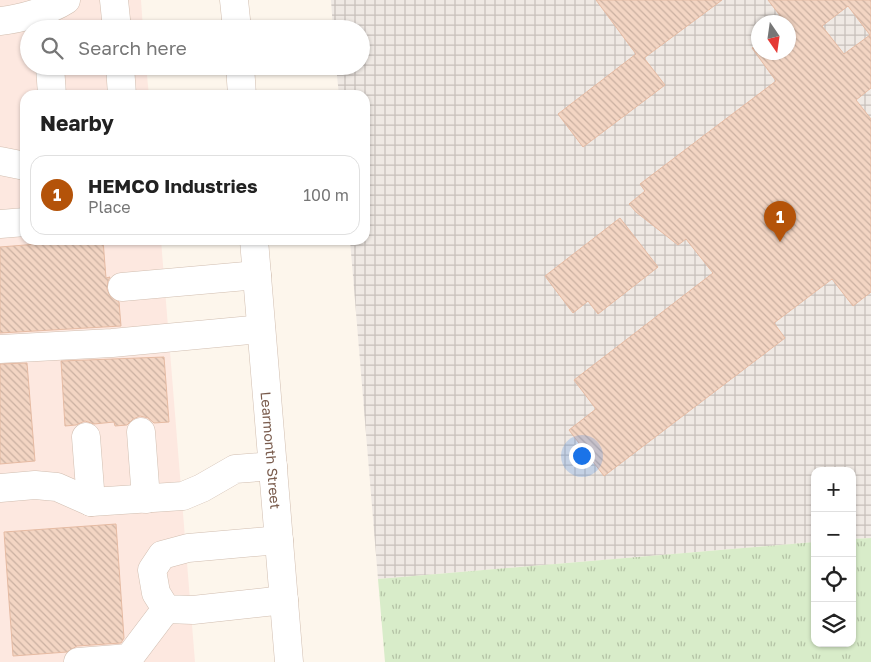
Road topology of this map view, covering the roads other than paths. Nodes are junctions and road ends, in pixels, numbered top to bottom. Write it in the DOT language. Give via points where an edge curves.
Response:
graph roads {
  1 [pos="114,0"];
  2 [pos="234,0"];
  3 [pos="53,13"];
  4 [pos="116,20"];
  5 [pos="235,20"];
  6 [pos="0,22"];
  7 [pos="51,75"];
  8 [pos="121,75"];
  9 [pos="241,75"];
  10 [pos="52,90"];
  11 [pos="122,90"];
  12 [pos="242,90"];
  13 [pos="0,161"];
  14 [pos="20,165"];
  15 [pos="20,222"];
  16 [pos="0,224"];
  17 [pos="254,245"];
  18 [pos="257,276"];
  19 [pos="122,287"];
  20 [pos="261,329"];
  21 [pos="0,348"];
  22 [pos="141,432"];
  23 [pos="86,437"];
  24 [pos="273,466"];
  25 [pos="0,488"];
  26 [pos="146,499"];
  27 [pos="91,502"];
  28 [pos="279,540"];
  29 [pos="284,600"];
  30 [pos="166,609"];
  31 [pos="78,662"];
  32 [pos="289,662"];
  1 -- 4 [label="street"];
  2 -- 5 [label="street"];
  3 -- 6 [label="street"];
  7 -- 10 [label="street"];
  8 -- 11 [label="street"];
  9 -- 12 [label="street"];
  13 -- 14 [label="street"];
  15 -- 16 [label="street"];
  17 -- 18 [label="street, Learmonth Street"];
  18 -- 19 [label="street"];
  18 -- 20 [label="street, Learmonth Street"];
  20 -- 21 [label="street" via="112,343"];
  20 -- 24 [label="street, Learmonth Street"];
  22 -- 26 [label="street"];
  23 -- 27 [label="street"];
  24 -- 26 [label="street" via="236,470 183,496"];
  24 -- 28 [label="street, Learmonth Street"];
  25 -- 27 [label="street" via="57,487"];
  26 -- 27 [label="street"];
  28 -- 29 [label="street, Learmonth Street"];
  28 -- 30 [label="street" via="188,548 162,555 152,570 156,593"];
  29 -- 30 [label="street" via="193,610"];
  29 -- 32 [label="street, Learmonth Street"];
  30 -- 31 [label="street" via="129,658"];
}
